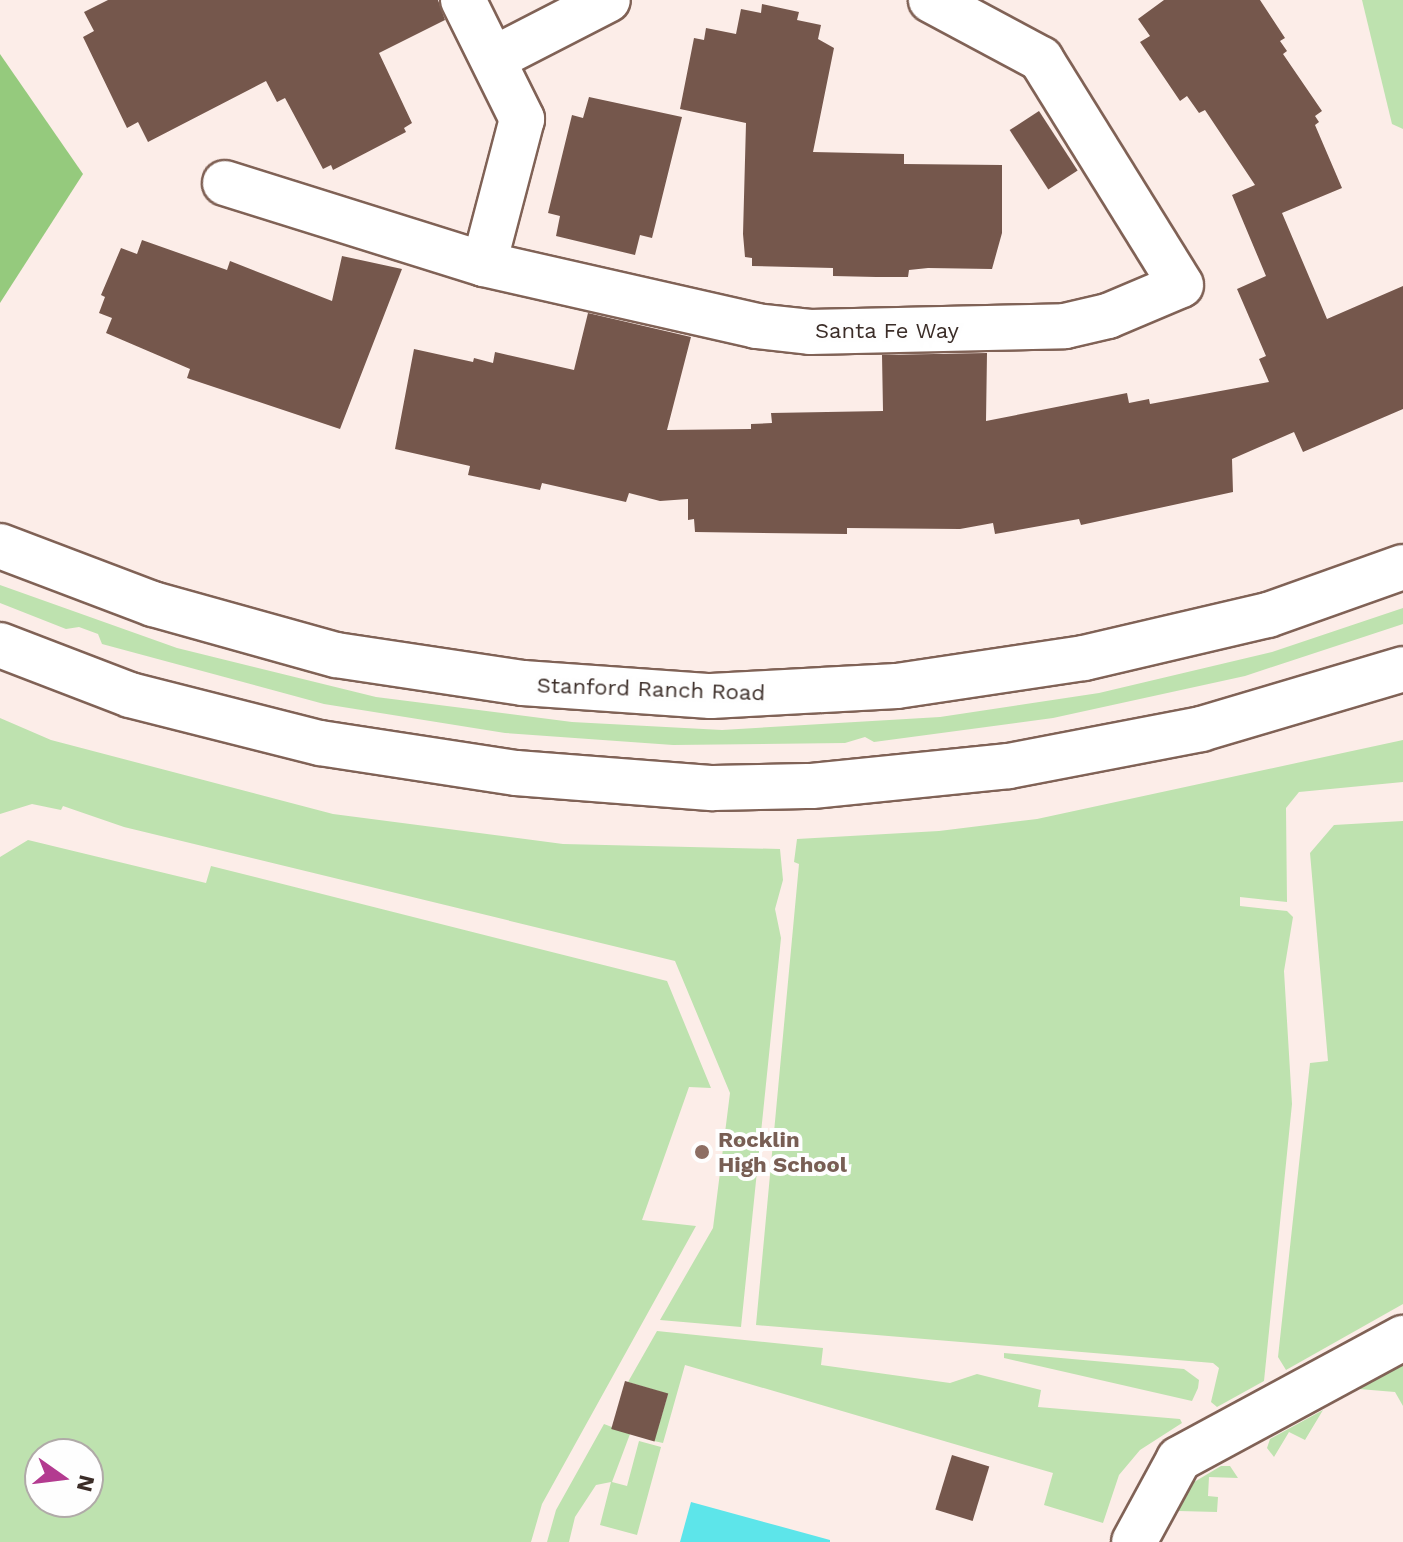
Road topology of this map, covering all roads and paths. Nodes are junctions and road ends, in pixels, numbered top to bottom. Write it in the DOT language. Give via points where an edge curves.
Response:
graph roads {
  1 [pos="463,0"];
  2 [pos="608,0"];
  3 [pos="931,0"];
  4 [pos="493,59"];
  5 [pos="225,183"];
  6 [pos="484,264"];
  7 [pos="0,546"];
  8 [pos="1403,567"];
  9 [pos="0,645"];
  10 [pos="1403,669"];
  11 [pos="1403,1338"];
  12 [pos="1134,1542"];
  1 -- 4 [label="main road"];
  2 -- 4 [label="main road"];
  3 -- 6 [label="main road, Santa Fe Way" via="1041,59 1181,285 1108,316 1065,326 810,332 756,326"];
  4 -- 6 [label="main road" via="522,119"];
  5 -- 6 [label="main road"];
  7 -- 8 [label="main road, Stanford Ranch Road" via="153,604 336,655 523,683 711,696 897,686 1084,658 1268,615"];
  9 -- 10 [label="main road" via="130,695 320,743 516,773 713,788 812,786 1036,761 1201,729"];
  11 -- 12 [label="main road" via="1179,1459"];
}
